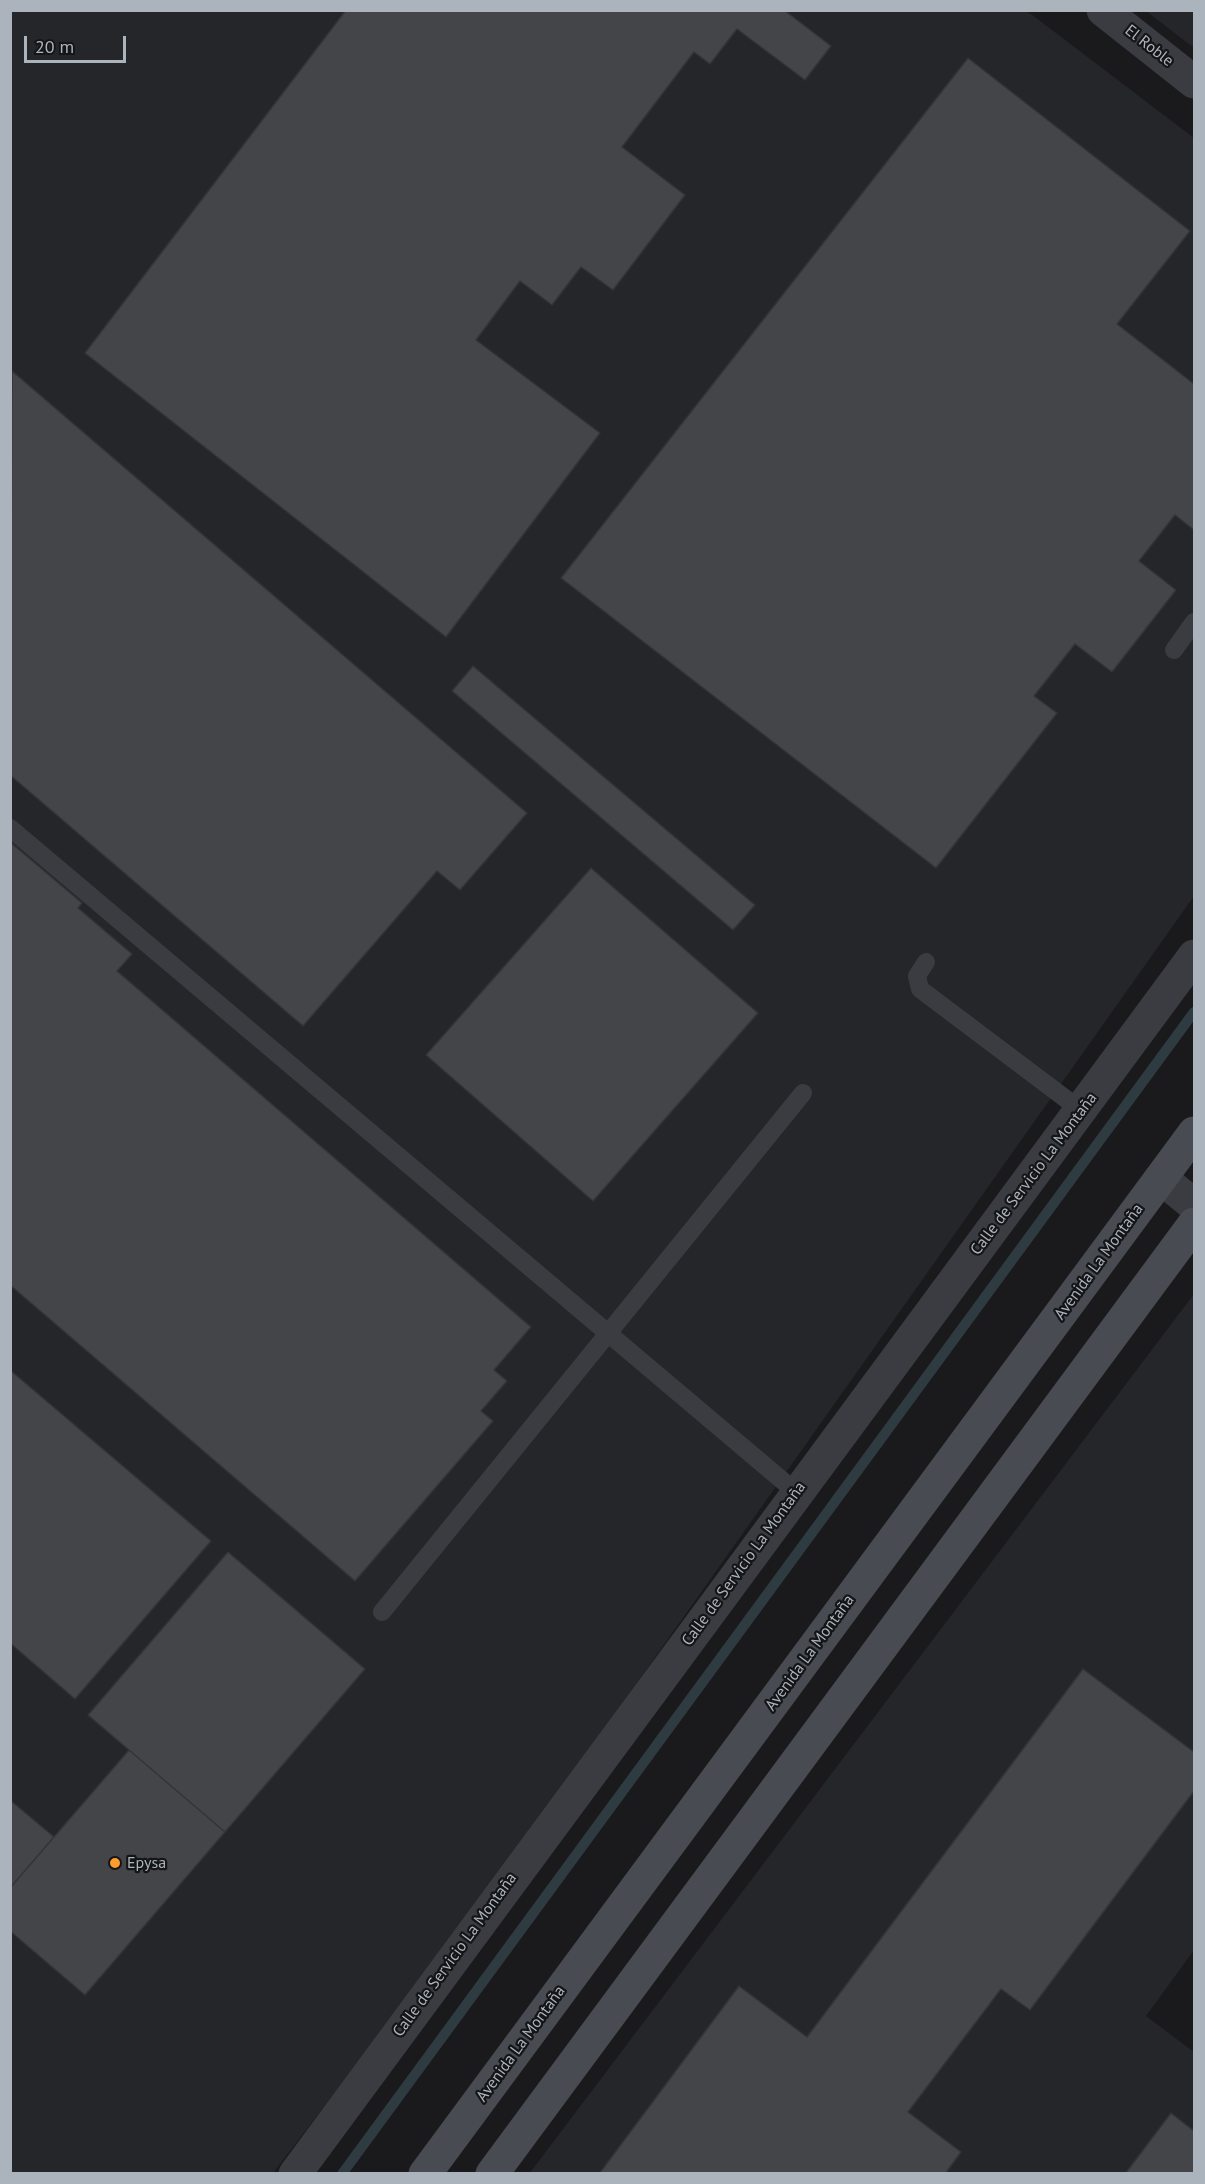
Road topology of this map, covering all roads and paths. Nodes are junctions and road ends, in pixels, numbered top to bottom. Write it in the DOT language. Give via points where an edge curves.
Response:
graph roads {
  1 [pos="1103,10"];
  2 [pos="1194,82"];
  3 [pos="1194,622"];
  4 [pos="1174,650"];
  5 [pos="10,828"];
  6 [pos="1194,956"];
  7 [pos="926,962"];
  8 [pos="803,1093"];
  9 [pos="1082,1111"];
  10 [pos="1194,1133"];
  11 [pos="1161,1178"];
  12 [pos="1194,1205"];
  13 [pos="1194,1224"];
  14 [pos="608,1333"];
  15 [pos="796,1492"];
  16 [pos="382,1612"];
  17 [pos="295,2174"];
  18 [pos="425,2174"];
  19 [pos="492,2174"];
  1 -- 2 [label="street, El Roble"];
  3 -- 4 [label="lane"];
  5 -- 14 [label="lane"];
  6 -- 9 [label="street, Calle de Servicio La Montaña"];
  7 -- 9 [label="lane" via="917,976 920,989"];
  8 -- 14 [label="lane"];
  9 -- 15 [label="street, Calle de Servicio La Montaña"];
  10 -- 11 [label="main road, Avenida La Montaña"];
  11 -- 12 [label="street"];
  11 -- 18 [label="main road, Avenida La Montaña"];
  13 -- 19 [label="main road"];
  14 -- 15 [label="lane"];
  14 -- 16 [label="lane"];
  15 -- 17 [label="street, Calle de Servicio La Montaña"];
}
